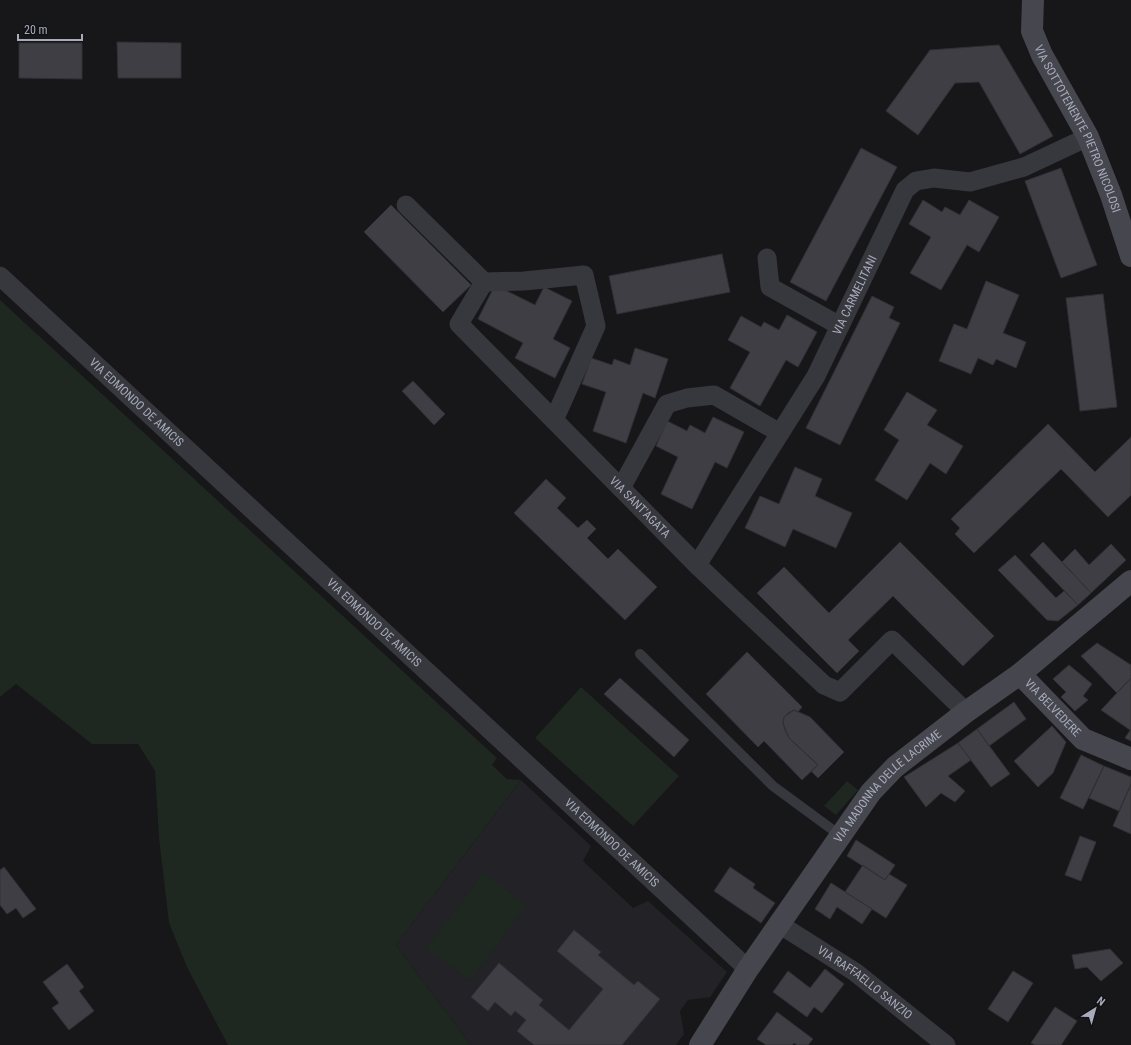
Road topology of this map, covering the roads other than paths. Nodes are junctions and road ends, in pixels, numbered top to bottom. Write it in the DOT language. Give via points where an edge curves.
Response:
graph roads {
  1 [pos="1033,0"];
  2 [pos="1088,136"];
  3 [pos="406,205"];
  4 [pos="1131,256"];
  5 [pos="767,258"];
  6 [pos="0,276"];
  7 [pos="484,282"];
  8 [pos="840,326"];
  9 [pos="554,420"];
  10 [pos="780,433"];
  11 [pos="621,488"];
  12 [pos="697,565"];
  13 [pos="1131,581"];
  14 [pos="640,654"];
  15 [pos="1020,674"];
  16 [pos="966,712"];
  17 [pos="1131,759"];
  18 [pos="841,836"];
  19 [pos="779,924"];
  20 [pos="748,969"];
  21 [pos="700,1045"];
  22 [pos="946,1045"];
  1 -- 2 [label="main road, VIA SOTTOTENENTE PIETRO NICOLOSI" via="1032,31 1042,55"];
  2 -- 4 [label="main road, VIA SOTTOTENENTE PIETRO NICOLOSI"];
  2 -- 8 [label="street, VIA CARMELITANI" via="1024,167 970,182 934,178 916,181 905,190"];
  3 -- 7 [label="street"];
  5 -- 8 [label="street" via="770,287"];
  6 -- 20 [label="street, VIA EDMONDO DE AMICIS"];
  7 -- 9 [label="street, VIA SANT'AGATA" via="459,324"];
  7 -- 9 [label="street" via="584,275 596,326"];
  8 -- 10 [label="street, VIA CARMELITANI" via="816,376"];
  9 -- 11 [label="street, VIA SANT'AGATA"];
  10 -- 11 [label="street" via="714,395 687,398 668,404"];
  10 -- 12 [label="street, VIA CARMELITANI"];
  11 -- 12 [label="street, VIA SANT'AGATA"];
  12 -- 16 [label="street, VIA SANT'AGATA" via="824,686 840,692 892,640"];
  13 -- 15 [label="main road, VIA MADONNA DELLE LACRIME"];
  14 -- 18 [label="lane" via="773,786"];
  15 -- 16 [label="main road, VIA MADONNA DELLE LACRIME"];
  15 -- 17 [label="main road, VIA BELVEDERE" via="1083,739"];
  16 -- 18 [label="main road, VIA MADONNA DELLE LACRIME" via="895,767 871,792"];
  18 -- 19 [label="main road, VIA MADONNA DELLE LACRIME"];
  19 -- 20 [label="main road, VIA MADONNA DELLE LACRIME"];
  19 -- 22 [label="street, VIA RAFFAELLO SANZIO" via="855,972"];
  20 -- 21 [label="main road, VIA MADONNA DELLE LACRIME"];
}
